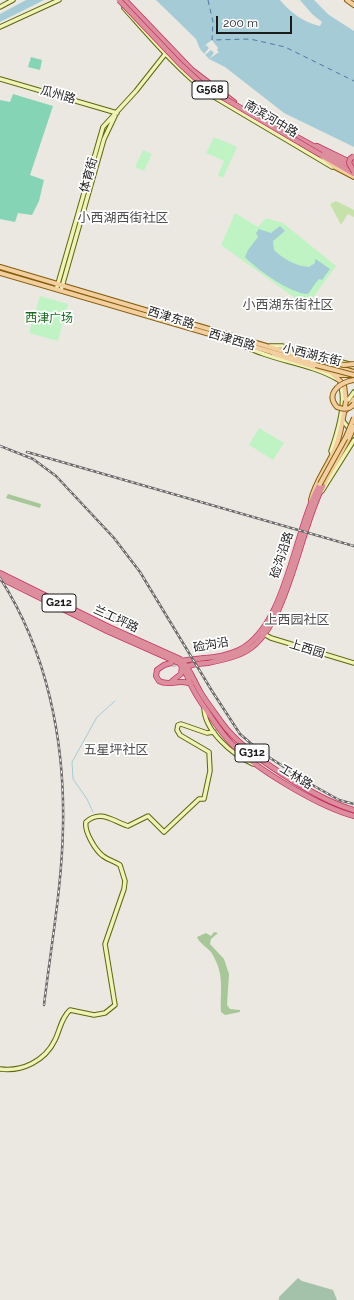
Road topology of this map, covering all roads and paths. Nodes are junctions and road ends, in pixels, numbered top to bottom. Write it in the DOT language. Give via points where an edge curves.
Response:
graph roads {
  1 [pos="13,0"];
  2 [pos="59,0"];
  3 [pos="118,0"];
  4 [pos="125,0"];
  5 [pos="347,0"];
  6 [pos="354,6"];
  7 [pos="0,7"];
  8 [pos="0,27"];
  9 [pos="171,48"];
  10 [pos="166,54"];
  11 [pos="0,79"];
  12 [pos="117,113"];
  13 [pos="304,141"];
  14 [pos="354,156"];
  15 [pos="354,164"];
  16 [pos="354,169"];
  17 [pos="354,176"];
  18 [pos="0,266"];
  19 [pos="0,273"];
  20 [pos="60,284"];
  21 [pos="58,289"];
  22 [pos="236,341"];
  23 [pos="270,346"];
  24 [pos="264,349"];
  25 [pos="298,355"];
  26 [pos="354,364"];
  27 [pos="319,371"];
  28 [pos="328,371"];
  29 [pos="354,373"];
  30 [pos="354,380"];
  31 [pos="354,392"];
  32 [pos="354,401"];
  33 [pos="342,412"];
  34 [pos="354,418"];
  35 [pos="343,421"];
  36 [pos="354,426"];
  37 [pos="354,431"];
  38 [pos="349,438"];
  39 [pos="354,440"];
  40 [pos="333,455"];
  41 [pos="321,485"];
  42 [pos="316,498"];
  43 [pos="310,502"];
  44 [pos="0,573"];
  45 [pos="0,578"];
  46 [pos="263,633"];
  47 [pos="194,661"];
  48 [pos="182,663"];
  49 [pos="354,663"];
  50 [pos="188,667"];
  51 [pos="191,684"];
  52 [pos="204,708"];
  53 [pos="214,732"];
  54 [pos="260,767"];
  55 [pos="354,810"];
  56 [pos="354,816"];
  57 [pos="0,1069"];
  1 -- 7 [label="street"];
  2 -- 8 [label="street"];
  3 -- 10 [label="street, 南滨河中路"];
  3 -- 17 [label="highway, 南滨河中路 / G568, bridge" via="205,87"];
  4 -- 9 [label="highway, 南滨河中路 / G568"];
  5 -- 6 [label="main road"];
  9 -- 10 [label="street, 体育街"];
  9 -- 13 [label="highway, 南滨河中路 / G568" via="207,83 232,101"];
  10 -- 12 [label="street, 体育街"];
  10 -- 17 [label="street, 南滨河中路" via="209,94"];
  11 -- 12 [label="street, 瓜州路"];
  12 -- 20 [label="street, 体育街" via="104,139"];
  13 -- 15 [label="highway"];
  13 -- 16 [label="highway, 南滨河中路 / G568"];
  14 -- 17 [label="highway, bridge" via="349,164"];
  18 -- 20 [label="main road, 西津东路"];
  19 -- 21 [label="main road"];
  20 -- 21 [label="street, 体育街"];
  20 -- 23 [label="main road, 西津东路"];
  21 -- 22 [label="main road, 西津西路"];
  22 -- 24 [label="main road, 西津西路"];
  22 -- 27 [label="street" via="267,355"];
  23 -- 25 [label="main road, 西津东路"];
  23 -- 26 [label="street, 小西湖东街" via="282,346"];
  24 -- 28 [label="main road" via="282,358"];
  24 -- 29 [label="main road, 西津西路, bridge" via="316,365"];
  25 -- 26 [label="main road, bridge" via="344,365"];
  25 -- 29 [label="main road, bridge"];
  27 -- 28 [label="street"];
  27 -- 33 [label="street" via="340,382"];
  28 -- 29 [label="main road" via="340,375"];
  28 -- 33 [label="main road, bridge" via="344,385 346,401"];
  30 -- 32 [label="main road, bridge" via="336,388 332,398 337,407 343,409 351,408"];
  31 -- 33 [label="street"];
  32 -- 33 [label="main road"];
  33 -- 35 [label="main road"];
  33 -- 40 [label="street" via="331,451"];
  34 -- 41 [label="main road, bridge"];
  35 -- 37 [label="street" via="348,429"];
  35 -- 40 [label="main road"];
  36 -- 38 [label="main road, bridge"];
  37 -- 38 [label="main road, bridge"];
  38 -- 41 [label="main road"];
  39 -- 42 [label="street" via="326,487"];
  40 -- 43 [label="main road" via="314,488"];
  41 -- 42 [label="highway, 硷沟沿路"];
  41 -- 43 [label="highway, 硷沟沿路"];
  42 -- 46 [label="highway, 硷沟沿路" via="287,588"];
  43 -- 46 [label="highway, 硷沟沿路" via="283,587"];
  44 -- 48 [label="highway, 兰工坪路 / G212"];
  45 -- 48 [label="highway, 兰工坪路 / G212" via="107,631"];
  46 -- 47 [label="highway, 硷沟沿" via="239,650"];
  46 -- 47 [label="highway, 硷沟沿" via="250,649 241,654 224,659"];
  46 -- 49 [label="street, 上西园"];
  47 -- 48 [label="highway, 硷沟沿"];
  47 -- 50 [label="highway, 硷沟沿"];
  48 -- 50 [label="highway, 工林路 / G312"];
  48 -- 51 [label="highway, 工林路 / G312"];
  48 -- 51 [label="highway" via="181,674 176,680 166,682 160,679 158,674 160,669 172,664 164,665 157,670 156,676 159,682 165,684 183,681"];
  50 -- 55 [label="highway, 工林路 / G312" via="222,723 249,750 286,776 326,799"];
  51 -- 52 [label="highway, 工林路 / G312"];
  52 -- 53 [label="street" via="204,714"];
  52 -- 54 [label="highway, 工林路 / G312" via="234,747"];
  53 -- 54 [label="street" via="229,750 243,760"];
  53 -- 57 [label="street" via="178,725 180,735 209,752 210,771 204,798 194,803 164,832 148,816 128,826 104,816 90,819 85,825 102,856 120,865 125,881 105,944 115,1005 105,1013 94,1015 70,1010 64,1015 52,1044 42,1056 27,1066"];
  54 -- 56 [label="highway, 工林路 / G312" via="331,809"];
}
